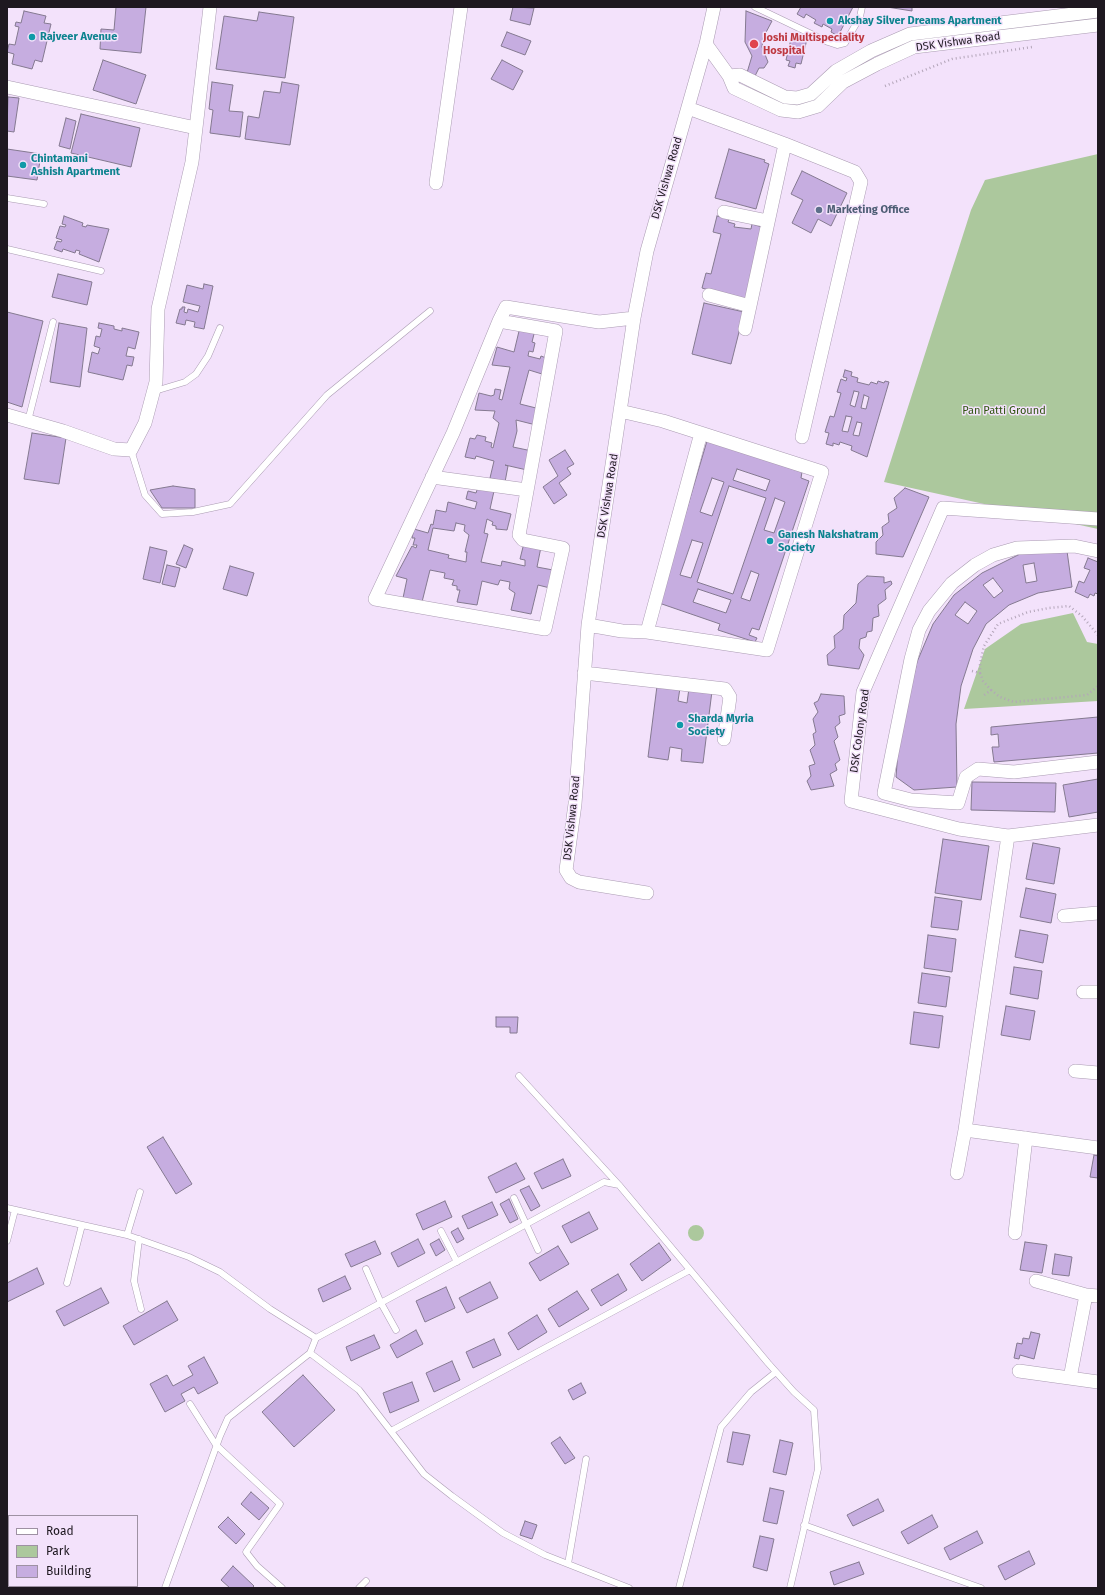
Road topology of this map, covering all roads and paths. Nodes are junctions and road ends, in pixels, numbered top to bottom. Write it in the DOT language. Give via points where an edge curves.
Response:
graph roads {
  1 [pos="210,7"];
  2 [pos="461,7"];
  3 [pos="714,7"];
  4 [pos="755,7"];
  5 [pos="862,7"];
  6 [pos="1094,11"];
  7 [pos="1095,25"];
  8 [pos="706,44"];
  9 [pos="1038,46"];
  10 [pos="729,76"];
  11 [pos="885,86"];
  12 [pos="7,87"];
  13 [pos="688,108"];
  14 [pos="196,128"];
  15 [pos="785,144"];
  16 [pos="436,183"];
  17 [pos="7,198"];
  18 [pos="44,204"];
  19 [pos="724,212"];
  20 [pos="768,221"];
  21 [pos="7,249"];
  22 [pos="101,272"];
  23 [pos="709,295"];
  24 [pos="750,306"];
  25 [pos="430,311"];
  26 [pos="634,318"];
  27 [pos="499,321"];
  28 [pos="53,322"];
  29 [pos="220,328"];
  30 [pos="745,330"];
  31 [pos="153,392"];
  32 [pos="620,411"];
  33 [pos="7,415"];
  34 [pos="28,421"];
  35 [pos="701,433"];
  36 [pos="802,437"];
  37 [pos="131,450"];
  38 [pos="432,477"];
  39 [pos="527,490"];
  40 [pos="1098,519"];
  41 [pos="1098,551"];
  42 [pos="588,625"];
  43 [pos="647,632"];
  44 [pos="1098,635"];
  45 [pos="972,672"];
  46 [pos="584,673"];
  47 [pos="980,673"];
  48 [pos="1098,686"];
  49 [pos="991,690"];
  50 [pos="983,696"];
  51 [pos="724,739"];
  52 [pos="1098,762"];
  53 [pos="1098,825"];
  54 [pos="1008,836"];
  55 [pos="646,893"];
  56 [pos="1098,913"];
  57 [pos="1064,916"];
  58 [pos="1083,992"];
  59 [pos="1098,992"];
  60 [pos="1075,1071"];
  61 [pos="1098,1073"];
  62 [pos="519,1076"];
  63 [pos="965,1130"];
  64 [pos="1026,1138"];
  65 [pos="1098,1148"];
  66 [pos="957,1173"];
  67 [pos="618,1185"];
  68 [pos="140,1192"];
  69 [pos="514,1198"];
  70 [pos="7,1208"];
  71 [pos="15,1210"];
  72 [pos="527,1224"];
  73 [pos="82,1225"];
  74 [pos="441,1231"];
  75 [pos="1016,1233"];
  76 [pos="127,1236"];
  77 [pos="138,1239"];
  78 [pos="7,1241"];
  79 [pos="538,1250"];
  80 [pos="457,1262"];
  81 [pos="366,1269"];
  82 [pos="690,1270"];
  83 [pos="1036,1281"];
  84 [pos="67,1283"];
  85 [pos="1092,1295"];
  86 [pos="381,1303"];
  87 [pos="141,1309"];
  88 [pos="396,1330"];
  89 [pos="316,1338"];
  90 [pos="310,1353"];
  91 [pos="1019,1371"];
  92 [pos="776,1372"];
  93 [pos="1070,1378"];
  94 [pos="1098,1382"];
  95 [pos="190,1404"];
  96 [pos="390,1431"];
  97 [pos="216,1445"];
  98 [pos="586,1459"];
  99 [pos="804,1525"];
  100 [pos="568,1564"];
  101 [pos="366,1581"];
  102 [pos="165,1588"];
  103 [pos="282,1588"];
  104 [pos="359,1588"];
  105 [pos="630,1588"];
  106 [pos="679,1588"];
  107 [pos="790,1588"];
  108 [pos="981,1588"];
  1 -- 14 [label="street"];
  2 -- 16 [label="street"];
  3 -- 8 [label="street, DSK Vishwa Road"];
  4 -- 5 [label="lane" via="837,45 845,43 860,17"];
  6 -- 7 [label="street"];
  6 -- 10 [label="street, DSK Vishwa Road" via="910,34 871,51 836,71 811,94 797,98 785,97 740,75"];
  7 -- 10 [label="street, DSK Vishwa Road" via="914,48 844,82 818,106 798,112 781,110 734,88"];
  8 -- 10 [label="street, DSK Vishwa Road"];
  8 -- 13 [label="street, DSK Vishwa Road"];
  9 -- 11 [label="path" via="952,59"];
  12 -- 14 [label="street"];
  13 -- 15 [label="street"];
  13 -- 26 [label="street, DSK Vishwa Road" via="647,250"];
  14 -- 31 [label="street" via="192,162 158,309 156,382"];
  15 -- 20 [label="street"];
  15 -- 36 [label="street" via="855,172 861,182"];
  17 -- 18 [label="lane"];
  19 -- 20 [label="street"];
  20 -- 24 [label="street"];
  21 -- 22 [label="lane"];
  23 -- 24 [label="street"];
  24 -- 30 [label="street"];
  25 -- 37 [label="lane" via="327,395 230,504 193,512 162,514 145,495"];
  26 -- 27 [label="street" via="599,322 506,307"];
  26 -- 32 [label="street, DSK Vishwa Road"];
  27 -- 38 [label="street"];
  27 -- 39 [label="street" via="556,331"];
  28 -- 34 [label="lane"];
  29 -- 31 [label="lane" via="208,356 196,374 185,382"];
  31 -- 37 [label="street" via="145,423"];
  32 -- 35 [label="street"];
  32 -- 42 [label="street, DSK Vishwa Road"];
  33 -- 34 [label="street"];
  34 -- 37 [label="street" via="114,449"];
  35 -- 43 [label="street"];
  35 -- 43 [label="street" via="822,472 767,650"];
  38 -- 39 [label="street"];
  38 -- 39 [label="street" via="375,599 545,628 563,548 523,540 519,535"];
  40 -- 54 [label="street, DSK Colony Road" via="943,508 863,692 851,801 959,829"];
  41 -- 52 [label="street" via="1074,546 1017,548 993,555 952,583 928,612 919,630 884,793 910,800 958,803 966,777 978,768 1014,772"];
  42 -- 43 [label="street"];
  42 -- 46 [label="street, DSK Vishwa Road"];
  44 -- 47 [label="path" via="1082,616 1069,606 1028,612 998,624 984,646"];
  45 -- 47 [label="path"];
  46 -- 51 [label="street" via="725,689 730,697"];
  46 -- 55 [label="street, DSK Vishwa Road" via="575,804 566,870 571,878 579,882"];
  47 -- 49 [label="path"];
  48 -- 49 [label="path" via="1086,695 1014,702 1000,697"];
  49 -- 50 [label="path"];
  53 -- 54 [label="street, DSK Colony Road"];
  54 -- 63 [label="street"];
  56 -- 57 [label="street"];
  58 -- 59 [label="street"];
  60 -- 61 [label="street"];
  62 -- 67 [label="lane"];
  63 -- 64 [label="street"];
  63 -- 66 [label="street"];
  64 -- 65 [label="street"];
  64 -- 75 [label="street"];
  67 -- 72 [label="lane" via="604,1182"];
  67 -- 82 [label="lane"];
  68 -- 76 [label="lane"];
  69 -- 72 [label="lane"];
  70 -- 71 [label="lane"];
  71 -- 73 [label="lane"];
  71 -- 78 [label="lane"];
  72 -- 79 [label="lane"];
  72 -- 80 [label="lane"];
  73 -- 76 [label="lane"];
  73 -- 84 [label="lane"];
  74 -- 80 [label="lane"];
  76 -- 77 [label="lane"];
  77 -- 87 [label="lane" via="134,1281"];
  77 -- 89 [label="lane" via="189,1257 220,1272 270,1309"];
  80 -- 86 [label="lane"];
  81 -- 86 [label="lane"];
  82 -- 92 [label="lane"];
  82 -- 96 [label="lane"];
  83 -- 85 [label="street"];
  85 -- 93 [label="street"];
  86 -- 88 [label="lane"];
  86 -- 89 [label="lane"];
  89 -- 90 [label="lane"];
  90 -- 96 [label="lane" via="359,1390"];
  90 -- 97 [label="lane" via="228,1418"];
  91 -- 93 [label="street"];
  92 -- 99 [label="lane" via="814,1410 818,1469"];
  92 -- 106 [label="lane" via="752,1392 721,1427"];
  93 -- 94 [label="street"];
  95 -- 97 [label="lane"];
  96 -- 100 [label="lane" via="424,1474 452,1496 503,1533"];
  97 -- 102 [label="lane"];
  97 -- 103 [label="lane" via="280,1504 246,1552 257,1566"];
  98 -- 100 [label="lane"];
  99 -- 107 [label="lane"];
  99 -- 108 [label="lane"];
  100 -- 105 [label="lane"];
  101 -- 104 [label="lane"];
}
